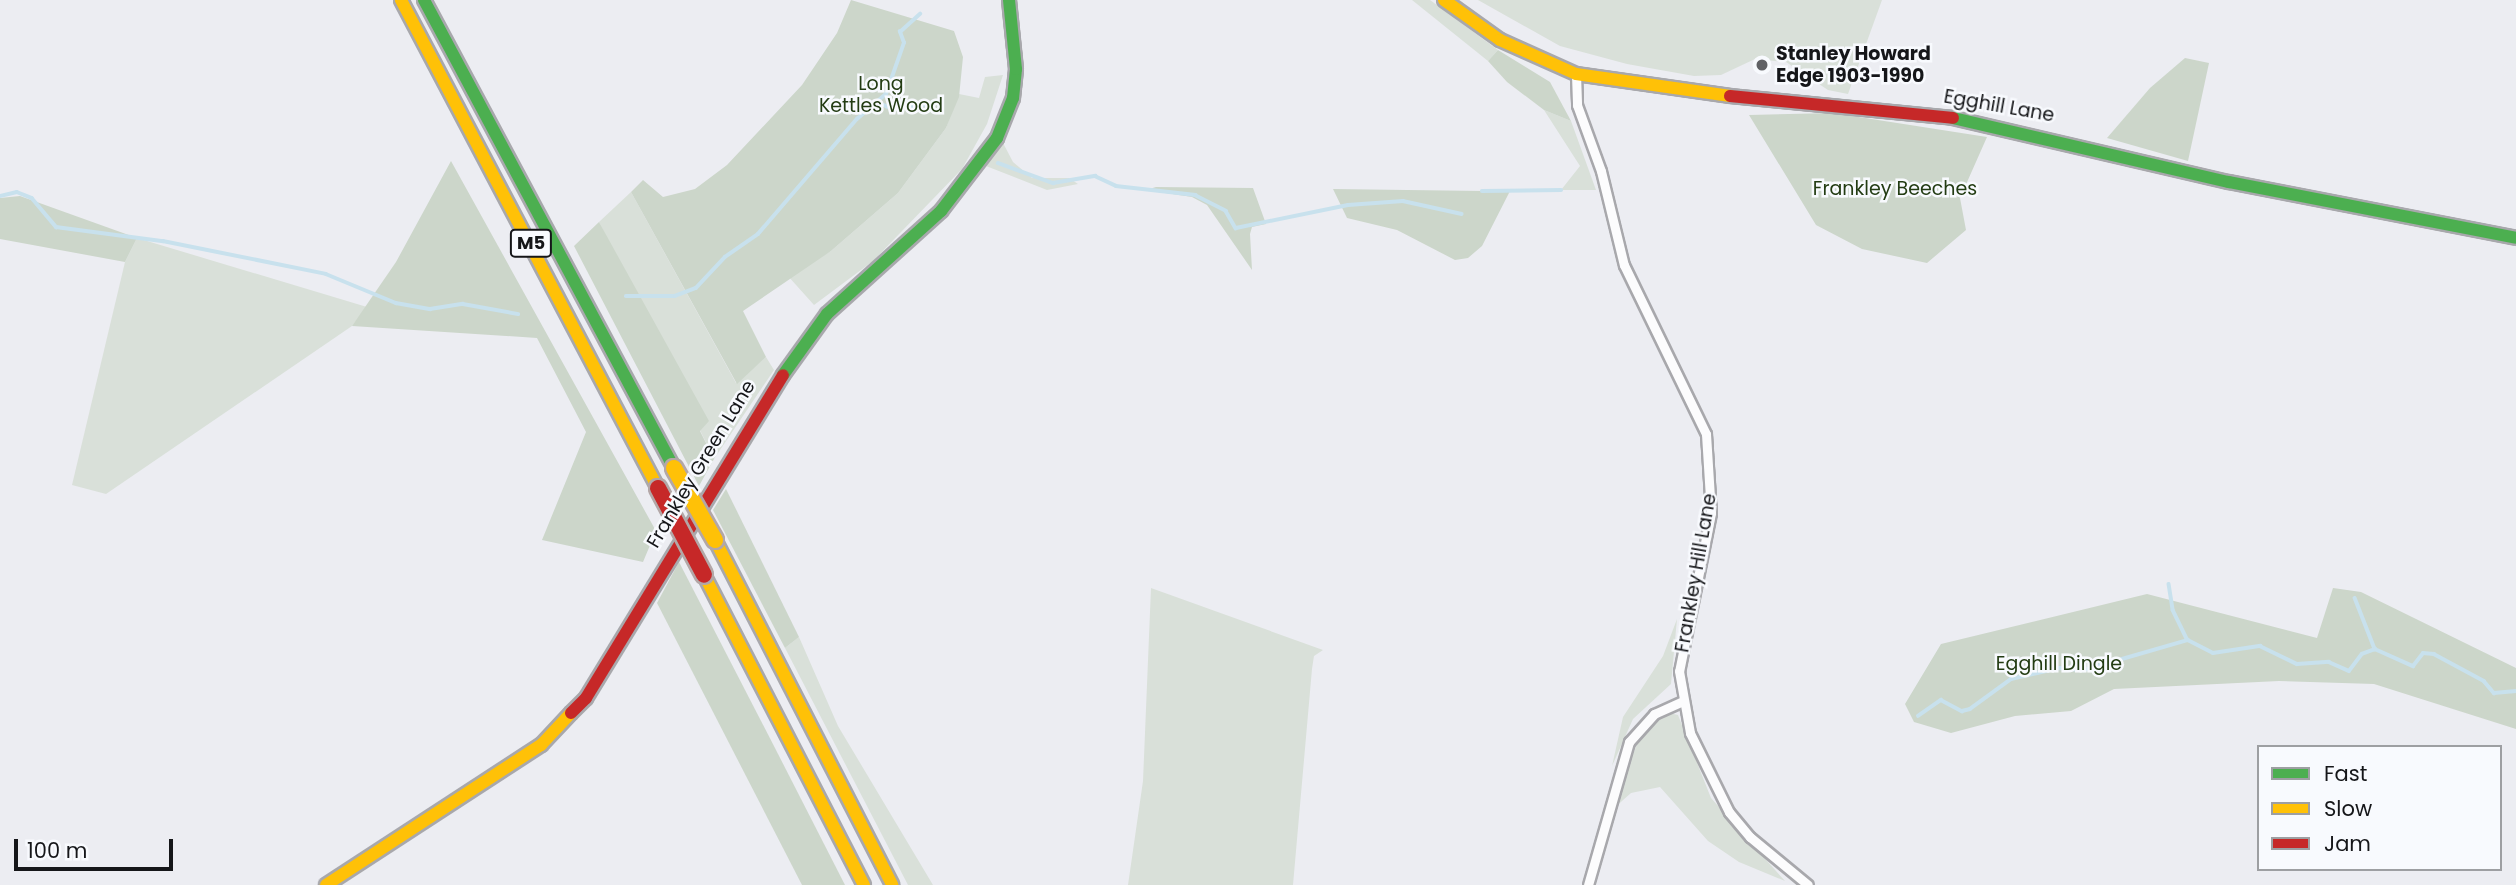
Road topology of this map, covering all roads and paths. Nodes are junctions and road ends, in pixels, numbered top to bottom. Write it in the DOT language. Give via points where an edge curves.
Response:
graph roads {
  1 [pos="401,0"];
  2 [pos="424,0"];
  3 [pos="1009,0"];
  4 [pos="1444,0"];
  5 [pos="1576,74"];
  6 [pos="2516,238"];
  7 [pos="1683,701"];
  8 [pos="326,885"];
  9 [pos="864,885"];
  10 [pos="892,885"];
  11 [pos="1588,885"];
  12 [pos="1808,885"];
  1 -- 9 [label="main road, M5, bridge"];
  2 -- 10 [label="main road, M5, bridge" via="715,540"];
  3 -- 8 [label="main road, Frankley Green Lane" via="1016,69 1013,97 997,138 941,211 827,314 796,353 586,698 541,745"];
  4 -- 5 [label="main road, Egghill Lane" via="1491,35"];
  5 -- 6 [label="main road, Egghill Lane" via="1691,93 1829,102 1982,122 2229,183"];
  5 -- 7 [label="street, Frankley Hill Lane" via="1577,105 1601,171 1624,265 1706,434 1711,513 1682,643"];
  7 -- 11 [label="street" via="1654,714 1629,742"];
  7 -- 12 [label="street, Frankley Hill Lane" via="1702,762 1729,812 1750,837"];
}
